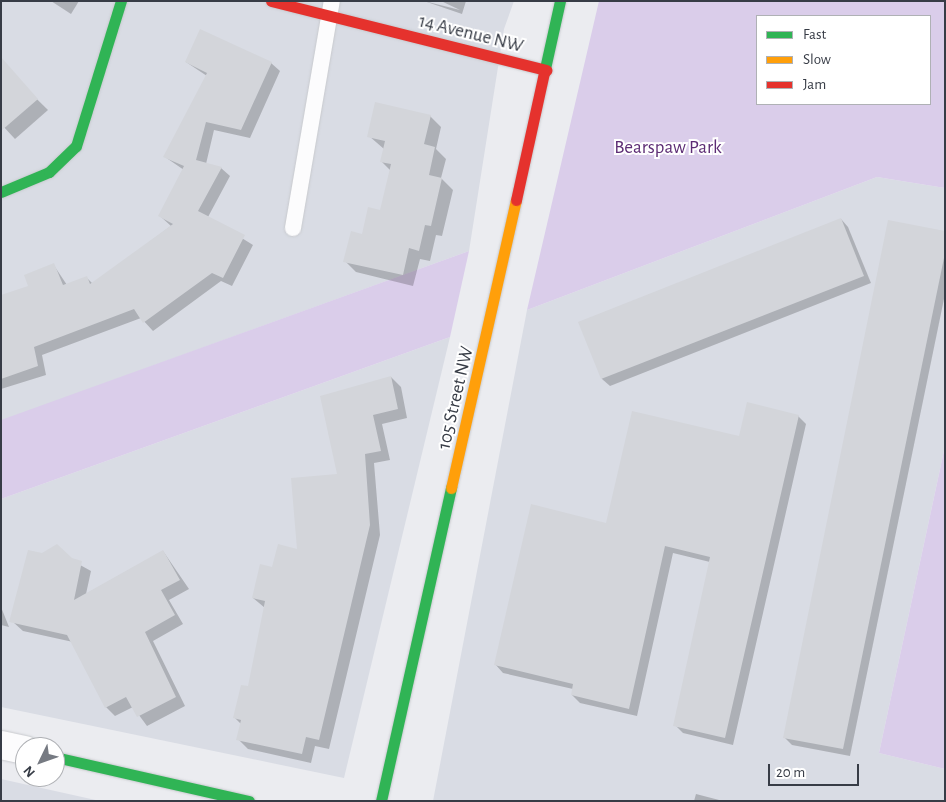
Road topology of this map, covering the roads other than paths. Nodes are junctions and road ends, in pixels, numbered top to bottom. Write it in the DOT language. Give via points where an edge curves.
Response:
graph roads {
  1 [pos="121,1"];
  2 [pos="271,1"];
  3 [pos="560,1"];
  4 [pos="330,9"];
  5 [pos="546,70"];
  6 [pos="1,192"];
  7 [pos="293,228"];
  8 [pos="1,745"];
  9 [pos="15,748"];
  10 [pos="65,759"];
  11 [pos="249,801"];
  12 [pos="381,801"];
  1 -- 6 [label="street" via="76,146 49,172"];
  2 -- 4 [label="street, 14 Avenue NW"];
  3 -- 5 [label="street, 105 Street NW"];
  4 -- 5 [label="street, 14 Avenue NW"];
  4 -- 7 [label="lane"];
  5 -- 12 [label="street, 105 Street NW"];
  8 -- 9 [label="street"];
  10 -- 11 [label="street"];
}
